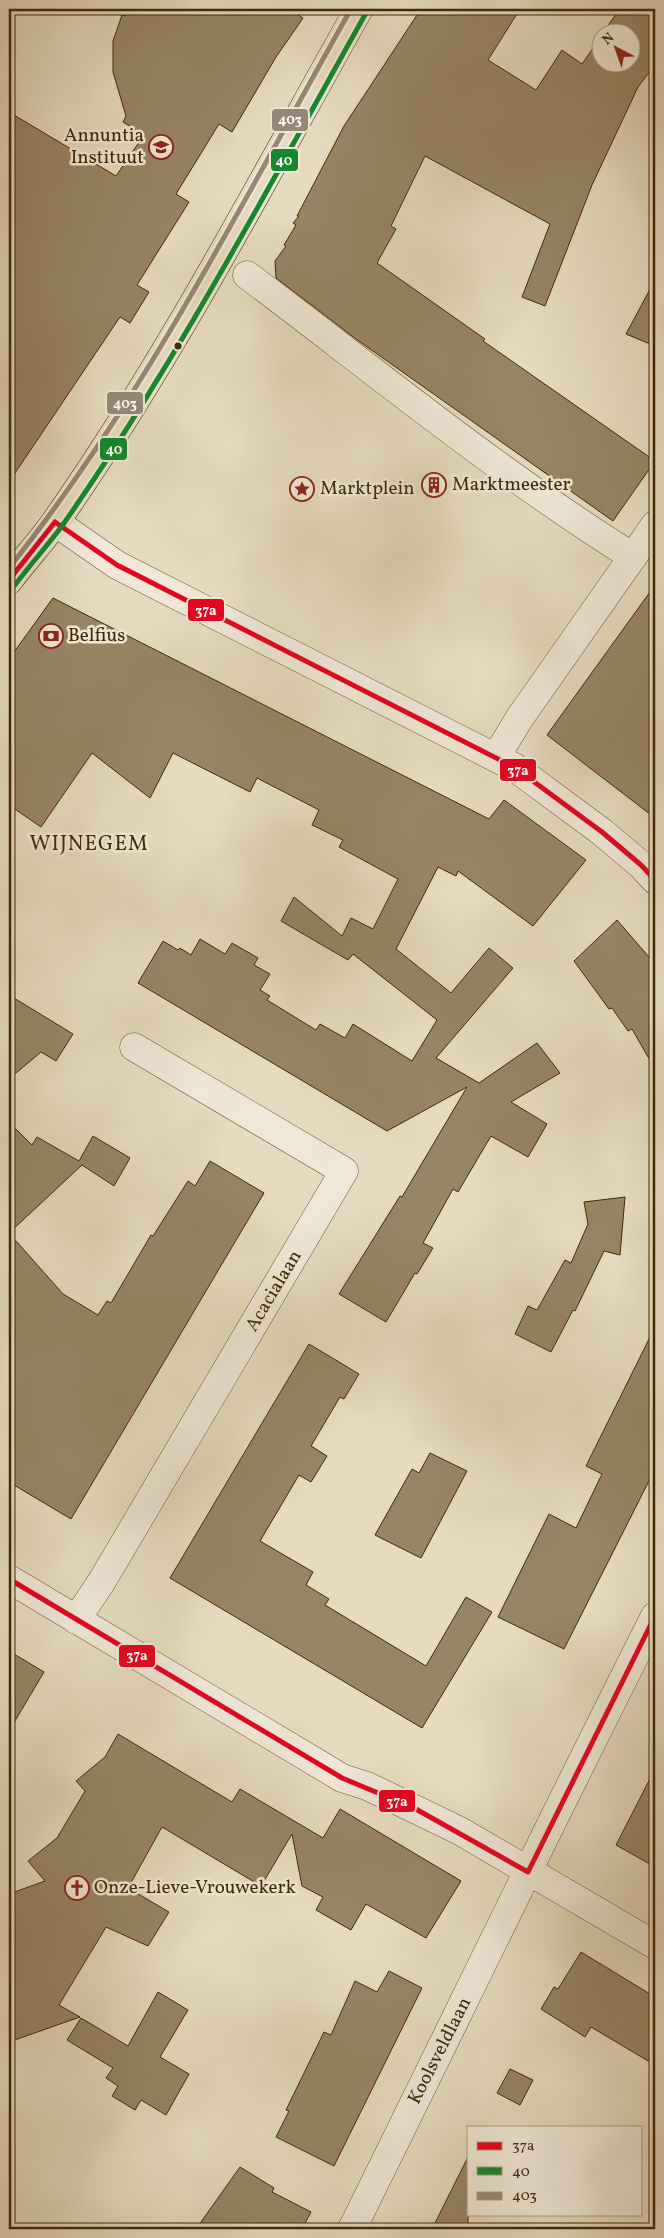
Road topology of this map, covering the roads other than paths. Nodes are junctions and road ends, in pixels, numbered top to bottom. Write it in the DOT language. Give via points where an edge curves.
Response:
graph roads {
  1 [pos="359,9"];
  2 [pos="247,275"];
  3 [pos="55,522"];
  4 [pos="655,525"];
  5 [pos="633,557"];
  6 [pos="9,580"];
  7 [pos="496,757"];
  8 [pos="655,880"];
  9 [pos="134,1047"];
  10 [pos="9,1579"];
  11 [pos="655,1616"];
  12 [pos="76,1620"];
  13 [pos="528,1872"];
  14 [pos="655,1945"];
  15 [pos="352,2229"];
  1 -- 3 [label="main road" via="165,352"];
  2 -- 5 [label="street" via="516,478 581,525"];
  3 -- 6 [label="main road"];
  3 -- 7 [label="street" via="117,565"];
  4 -- 5 [label="street"];
  5 -- 7 [label="street" via="519,718"];
  7 -- 8 [label="street" via="602,832"];
  9 -- 12 [label="street, Acacialaan" via="344,1172"];
  10 -- 12 [label="street"];
  11 -- 13 [label="street, Koolsveldlaan"];
  12 -- 13 [label="street" via="342,1778 367,1786 460,1831"];
  13 -- 14 [label="street"];
  13 -- 15 [label="street, Koolsveldlaan"];
}
